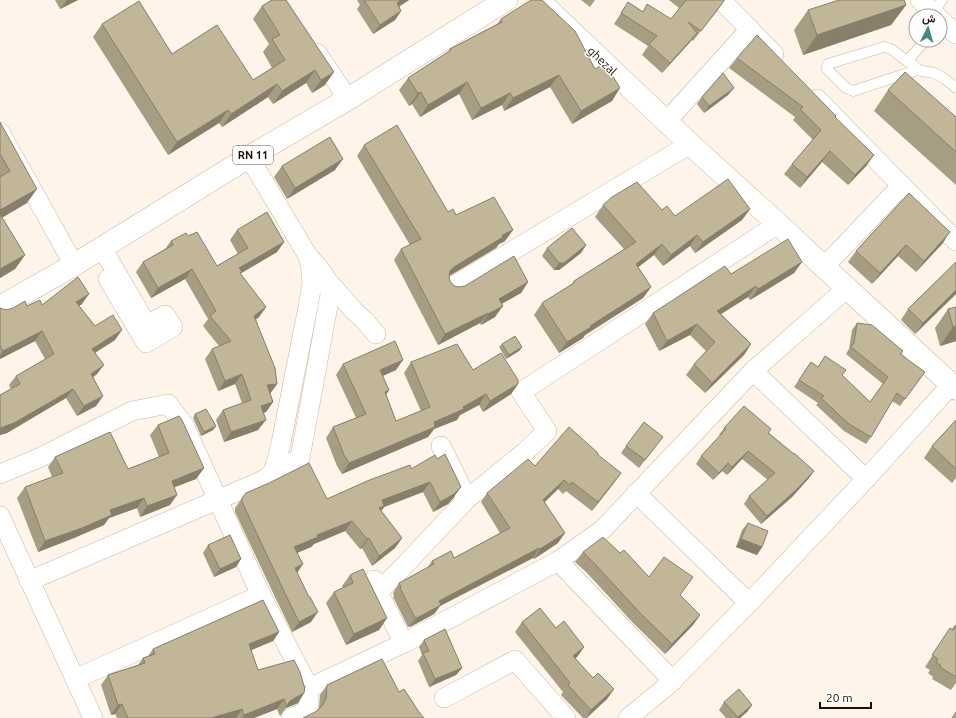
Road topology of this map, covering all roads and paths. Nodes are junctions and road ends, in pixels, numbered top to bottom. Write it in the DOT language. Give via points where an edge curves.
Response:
graph roads {
  1 [pos="506,0"];
  2 [pos="538,0"];
  3 [pos="722,0"];
  4 [pos="750,29"];
  5 [pos="309,40"];
  6 [pos="919,48"];
  7 [pos="907,61"];
  8 [pos="788,68"];
  9 [pos="917,70"];
  10 [pos="804,85"];
  11 [pos="956,88"];
  12 [pos="348,99"];
  13 [pos="666,122"];
  14 [pos="0,132"];
  15 [pos="690,144"];
  16 [pos="249,157"];
  17 [pos="902,185"];
  18 [pos="778,224"];
  19 [pos="956,241"];
  20 [pos="102,248"];
  21 [pos="308,256"];
  22 [pos="74,266"];
  23 [pos="824,267"];
  24 [pos="117,274"];
  25 [pos="327,280"];
  26 [pos="452,287"];
  27 [pos="846,289"];
  28 [pos="0,308"];
  29 [pos="376,334"];
  30 [pos="753,371"];
  31 [pos="954,387"];
  32 [pos="441,446"];
  33 [pos="272,473"];
  34 [pos="0,474"];
  35 [pos="866,479"];
  36 [pos="636,493"];
  37 [pos="467,499"];
  38 [pos="217,500"];
  39 [pos="0,516"];
  40 [pos="558,561"];
  41 [pos="30,582"];
  42 [pos="261,595"];
  43 [pos="749,603"];
  44 [pos="404,643"];
  45 [pos="75,679"];
  46 [pos="672,681"];
  47 [pos="309,688"];
  48 [pos="654,697"];
  49 [pos="444,698"];
  50 [pos="93,718"];
  51 [pos="291,718"];
  52 [pos="566,718"];
  53 [pos="628,718"];
  54 [pos="647,718"];
  1 -- 12 [label="main road, RN 11"];
  2 -- 13 [label="main road, ghezal"];
  3 -- 4 [label="street"];
  4 -- 8 [label="street"];
  4 -- 13 [label="street"];
  5 -- 12 [label="street"];
  6 -- 7 [label="lane"];
  7 -- 9 [label="lane"];
  7 -- 9 [label="lane" via="891,48 884,47 828,64 827,69 846,88 853,90"];
  9 -- 11 [label="lane" via="934,73"];
  10 -- 17 [label="street"];
  12 -- 16 [label="main road, RN 11"];
  13 -- 15 [label="main road, ghezal"];
  14 -- 22 [label="street"];
  15 -- 18 [label="main road, ghezal"];
  15 -- 26 [label="street"];
  16 -- 20 [label="main road, RN 11"];
  16 -- 21 [label="street"];
  17 -- 19 [label="street"];
  17 -- 23 [label="street"];
  18 -- 23 [label="main road, ghezal"];
  18 -- 37 [label="street" via="521,392 547,431"];
  20 -- 22 [label="main road, RN 11"];
  20 -- 24 [label="street"];
  21 -- 25 [label="street"];
  21 -- 33 [label="street" via="312,269 312,284 282,443"];
  22 -- 28 [label="main road, RN 11"];
  23 -- 27 [label="main road, ghezal"];
  25 -- 29 [label="street"];
  25 -- 33 [label="street" via="330,295 300,458"];
  27 -- 30 [label="street"];
  27 -- 31 [label="main road, ghezal"];
  30 -- 35 [label="street"];
  30 -- 36 [label="street"];
  31 -- 35 [label="street"];
  32 -- 37 [label="street"];
  33 -- 38 [label="street" via="257,483"];
  34 -- 38 [label="street" via="39,458 132,411 168,404 184,425"];
  35 -- 43 [label="street"];
  36 -- 40 [label="street" via="602,530"];
  36 -- 43 [label="street"];
  37 -- 44 [label="street" via="404,566 376,586"];
  38 -- 41 [label="street"];
  38 -- 42 [label="street"];
  39 -- 41 [label="street"];
  40 -- 44 [label="street"];
  40 -- 46 [label="street"];
  41 -- 45 [label="street"];
  42 -- 45 [label="street"];
  42 -- 47 [label="street"];
  43 -- 46 [label="street"];
  44 -- 47 [label="street"];
  45 -- 50 [label="street"];
  46 -- 48 [label="street"];
  47 -- 51 [label="street" via="309,704 306,711"];
  48 -- 53 [label="street"];
  48 -- 54 [label="street"];
  49 -- 52 [label="street" via="515,660"];
}
